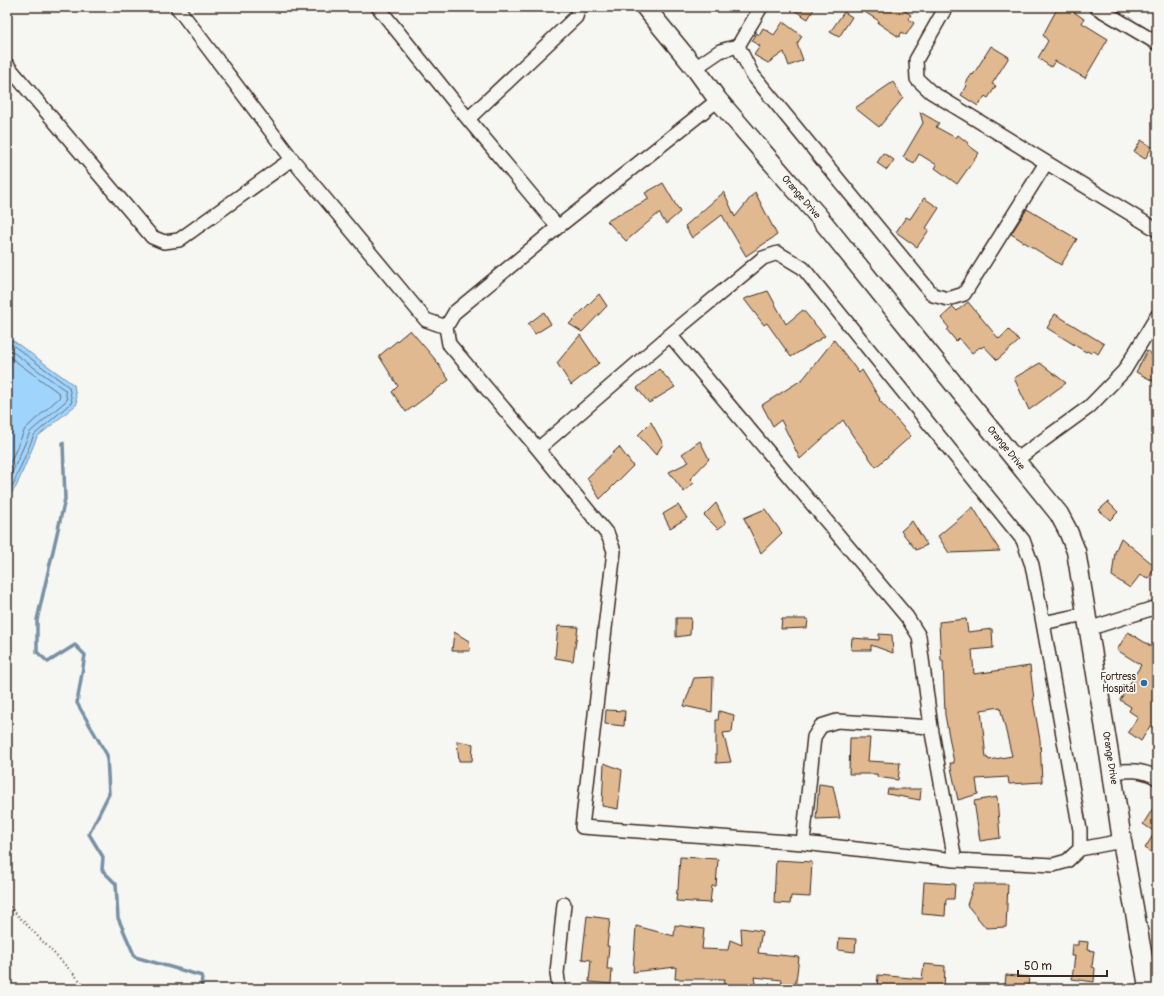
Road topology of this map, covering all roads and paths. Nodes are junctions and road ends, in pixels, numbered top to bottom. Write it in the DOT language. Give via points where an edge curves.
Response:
graph roads {
  1 [pos="177,7"];
  2 [pos="378,7"];
  3 [pos="579,7"];
  4 [pos="645,7"];
  5 [pos="762,7"];
  6 [pos="946,7"];
  7 [pos="1096,7"];
  8 [pos="1157,43"];
  9 [pos="738,46"];
  10 [pos="7,65"];
  11 [pos="695,68"];
  12 [pos="718,100"];
  13 [pos="468,119"];
  14 [pos="292,158"];
  15 [pos="1046,163"];
  16 [pos="558,226"];
  17 [pos="1157,230"];
  18 [pos="1157,316"];
  19 [pos="446,327"];
  20 [pos="670,334"];
  21 [pos="538,449"];
  22 [pos="1016,460"];
  23 [pos="1157,607"];
  24 [pos="1087,622"];
  25 [pos="1043,623"];
  26 [pos="931,726"];
  27 [pos="1112,772"];
  28 [pos="1157,778"];
  29 [pos="1122,841"];
  30 [pos="803,843"];
  31 [pos="1080,849"];
  32 [pos="955,860"];
  33 [pos="7,904"];
  34 [pos="564,904"];
  35 [pos="1150,984"];
  36 [pos="88,989"];
  37 [pos="559,989"];
  1 -- 14 [label="street"];
  2 -- 13 [label="street"];
  3 -- 13 [label="street" via="576,17"];
  4 -- 11 [label="street, Orange Drive"];
  5 -- 9 [label="street"];
  6 -- 15 [label="street" via="916,60 917,79 931,92"];
  7 -- 8 [label="street"];
  9 -- 11 [label="street" via="720,51"];
  9 -- 15 [label="street" via="752,74 933,295 948,299 964,294"];
  10 -- 14 [label="street" via="152,237 164,242 179,240"];
  11 -- 12 [label="street, Orange Drive"];
  12 -- 16 [label="street"];
  12 -- 22 [label="street, Orange Drive" via="824,223"];
  13 -- 16 [label="street"];
  14 -- 19 [label="street" via="426,320"];
  15 -- 17 [label="street"];
  16 -- 19 [label="street" via="455,312"];
  18 -- 22 [label="street" via="1124,371 1094,402"];
  19 -- 21 [label="street" via="449,344"];
  20 -- 21 [label="street"];
  20 -- 25 [label="street" via="763,258 778,253 803,268 1023,540 1032,565"];
  20 -- 26 [label="street" via="908,617 919,636"];
  21 -- 30 [label="street" via="608,535 614,551 582,827"];
  22 -- 24 [label="street, Orange Drive" via="1059,514 1068,531 1076,551"];
  23 -- 24 [label="street"];
  24 -- 25 [label="street"];
  24 -- 27 [label="street, Orange Drive"];
  25 -- 31 [label="street" via="1080,830"];
  26 -- 30 [label="street" via="837,721 821,726 814,737"];
  26 -- 32 [label="street"];
  27 -- 28 [label="street" via="1132,770"];
  27 -- 29 [label="street, Orange Drive"];
  29 -- 31 [label="street"];
  29 -- 35 [label="street, Orange Drive"];
  30 -- 32 [label="street"];
  31 -- 32 [label="street" via="1067,861 1053,865"];
  33 -- 36 [label="path"];
  34 -- 37 [label="street" via="557,972"];
}
